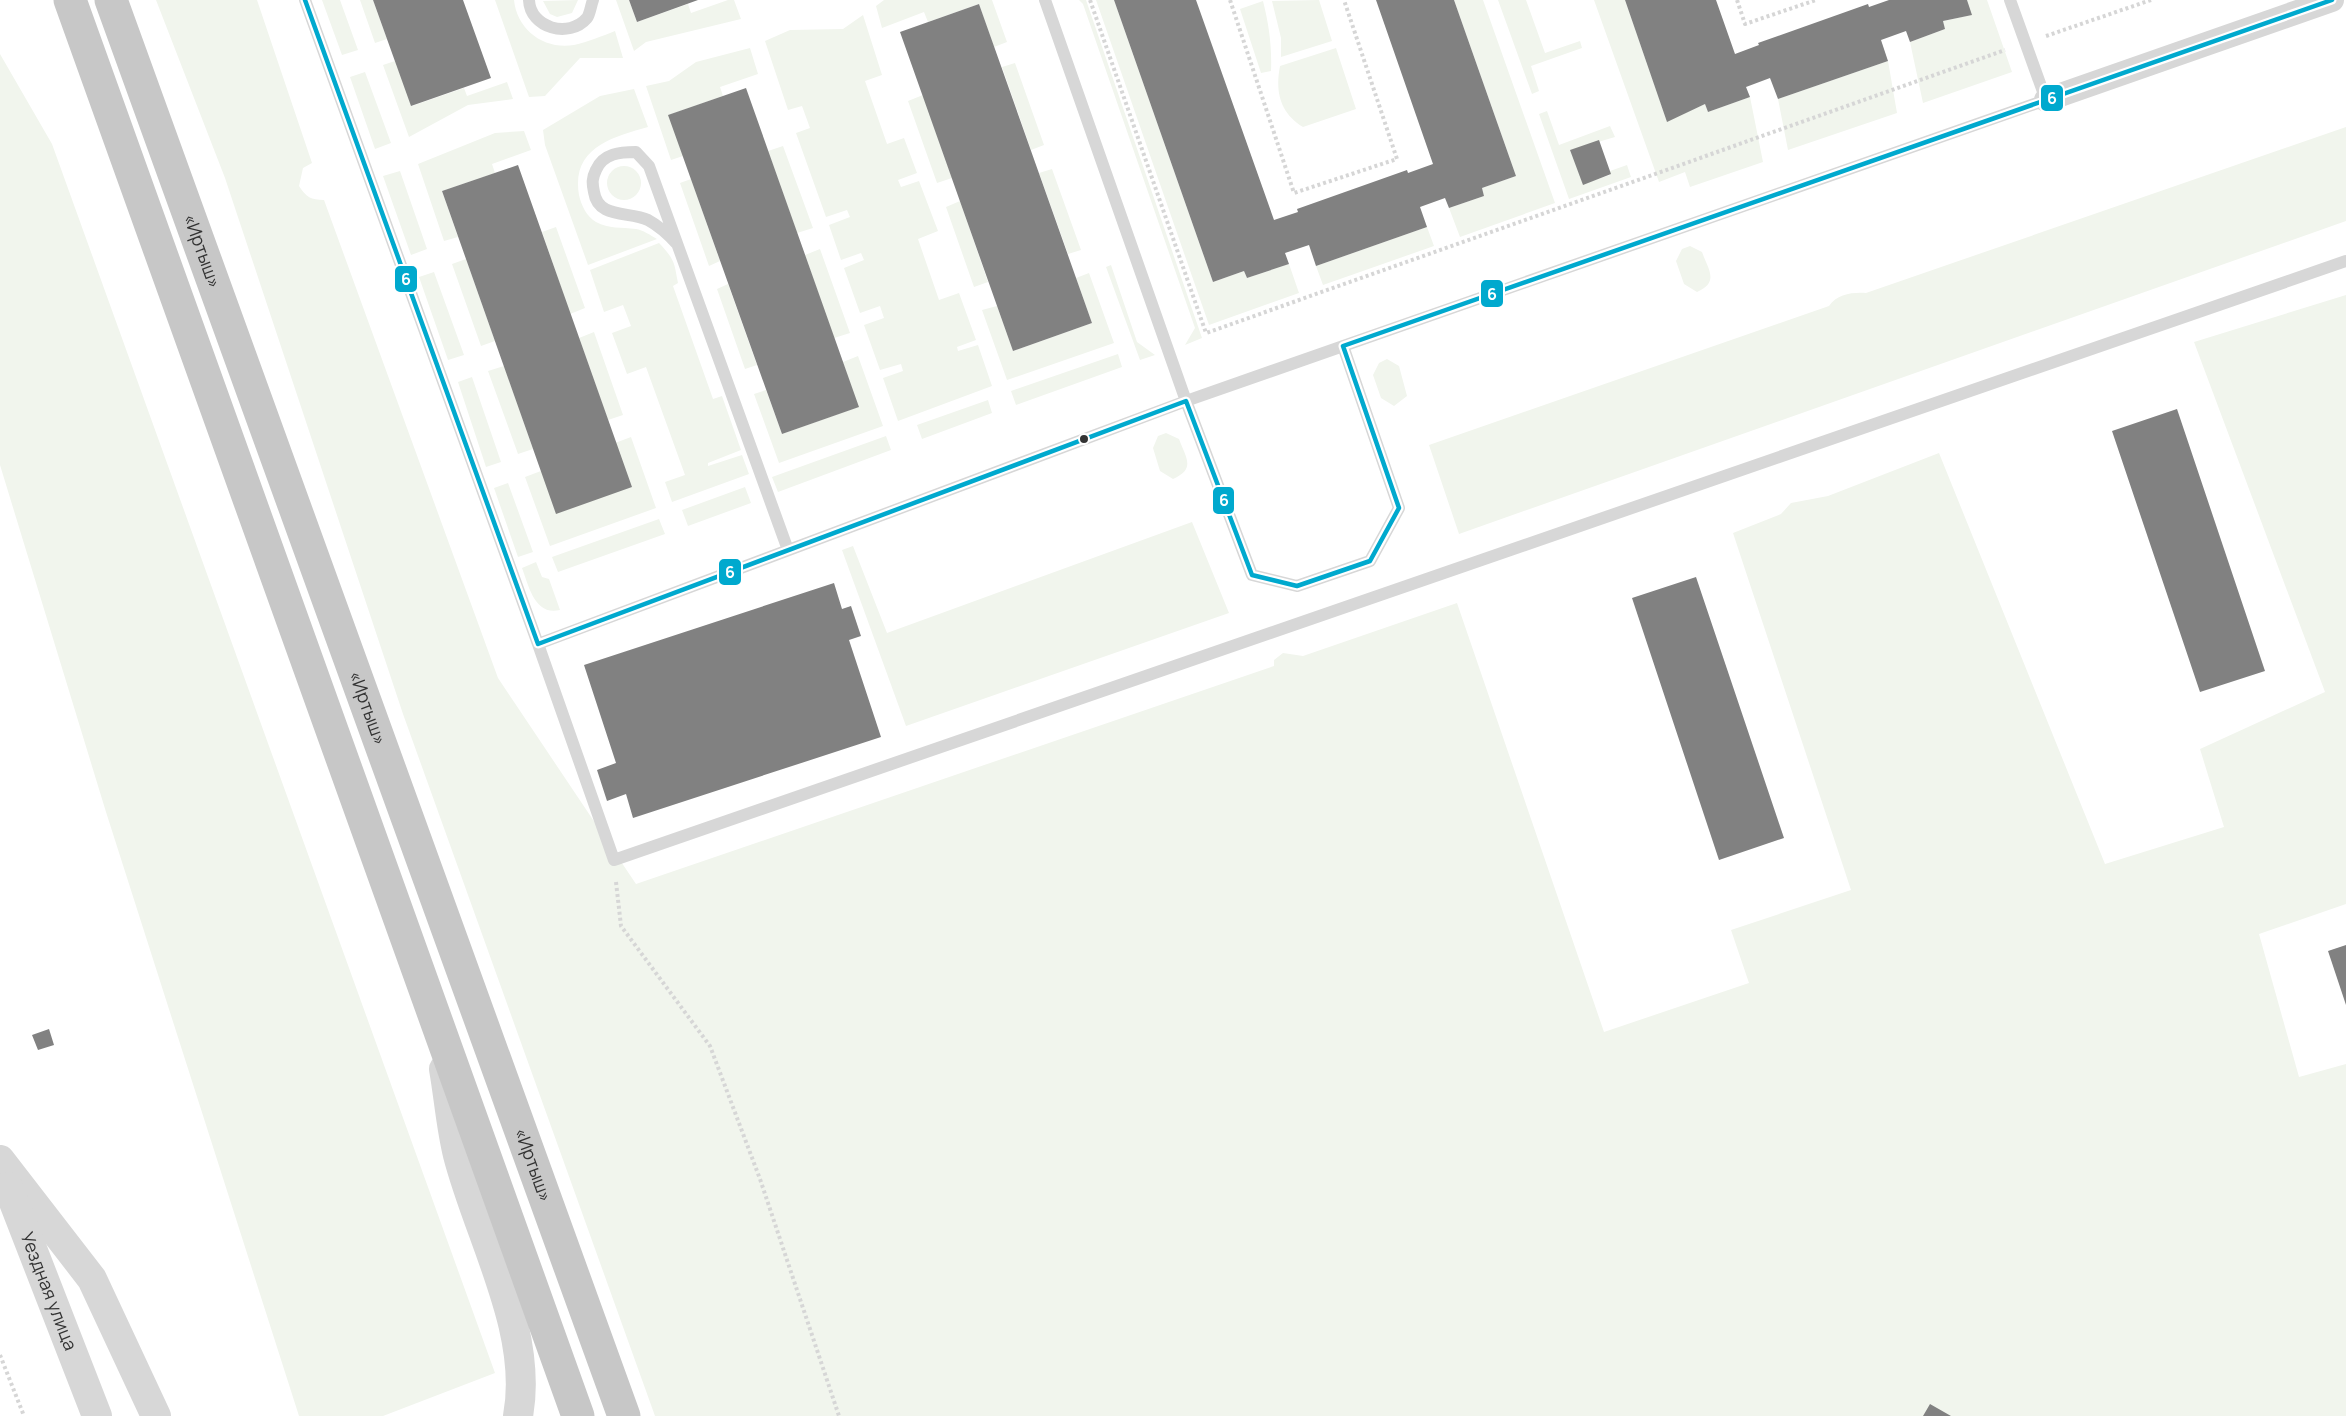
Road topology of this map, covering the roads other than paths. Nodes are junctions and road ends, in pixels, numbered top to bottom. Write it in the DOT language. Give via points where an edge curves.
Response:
graph roads {
  1 [pos="70,0"];
  2 [pos="111,0"];
  3 [pos="305,0"];
  4 [pos="529,0"];
  5 [pos="593,0"];
  6 [pos="1045,0"];
  7 [pos="2010,0"];
  8 [pos="2332,0"];
  9 [pos="2046,100"];
  10 [pos="677,244"];
  11 [pos="2346,261"];
  12 [pos="1343,346"];
  13 [pos="1186,401"];
  14 [pos="788,550"];
  15 [pos="538,644"];
  16 [pos="436,1025"];
  17 [pos="0,1160"];
  18 [pos="0,1167"];
  19 [pos="97,1416"];
  20 [pos="156,1416"];
  21 [pos="518,1416"];
  22 [pos="578,1416"];
  23 [pos="624,1416"];
  1 -- 16 [label="highway" via="361,806"];
  2 -- 23 [label="highway, «Иртыш»"];
  3 -- 15 [label="lane"];
  4 -- 5 [label="lane" via="529,9 539,21 555,30 573,28 588,18"];
  6 -- 13 [label="lane"];
  7 -- 9 [label="lane"];
  8 -- 9 [label="street"];
  9 -- 12 [label="lane"];
  10 -- 10 [label="lane" via="649,166 636,152 615,153 599,164 591,180 595,199 604,210 646,219 667,232"];
  10 -- 14 [label="lane"];
  11 -- 15 [label="lane" via="614,860"];
  12 -- 13 [label="lane"];
  12 -- 13 [label="lane" via="1399,508 1370,561 1297,586 1252,575"];
  13 -- 14 [label="lane"];
  14 -- 15 [label="lane"];
  16 -- 21 [label="street" via="458,1155 510,1315 522,1370"];
  16 -- 22 [label="highway"];
  17 -- 20 [label="street" via="92,1280"];
  18 -- 19 [label="street, Уездная улица"];
}
